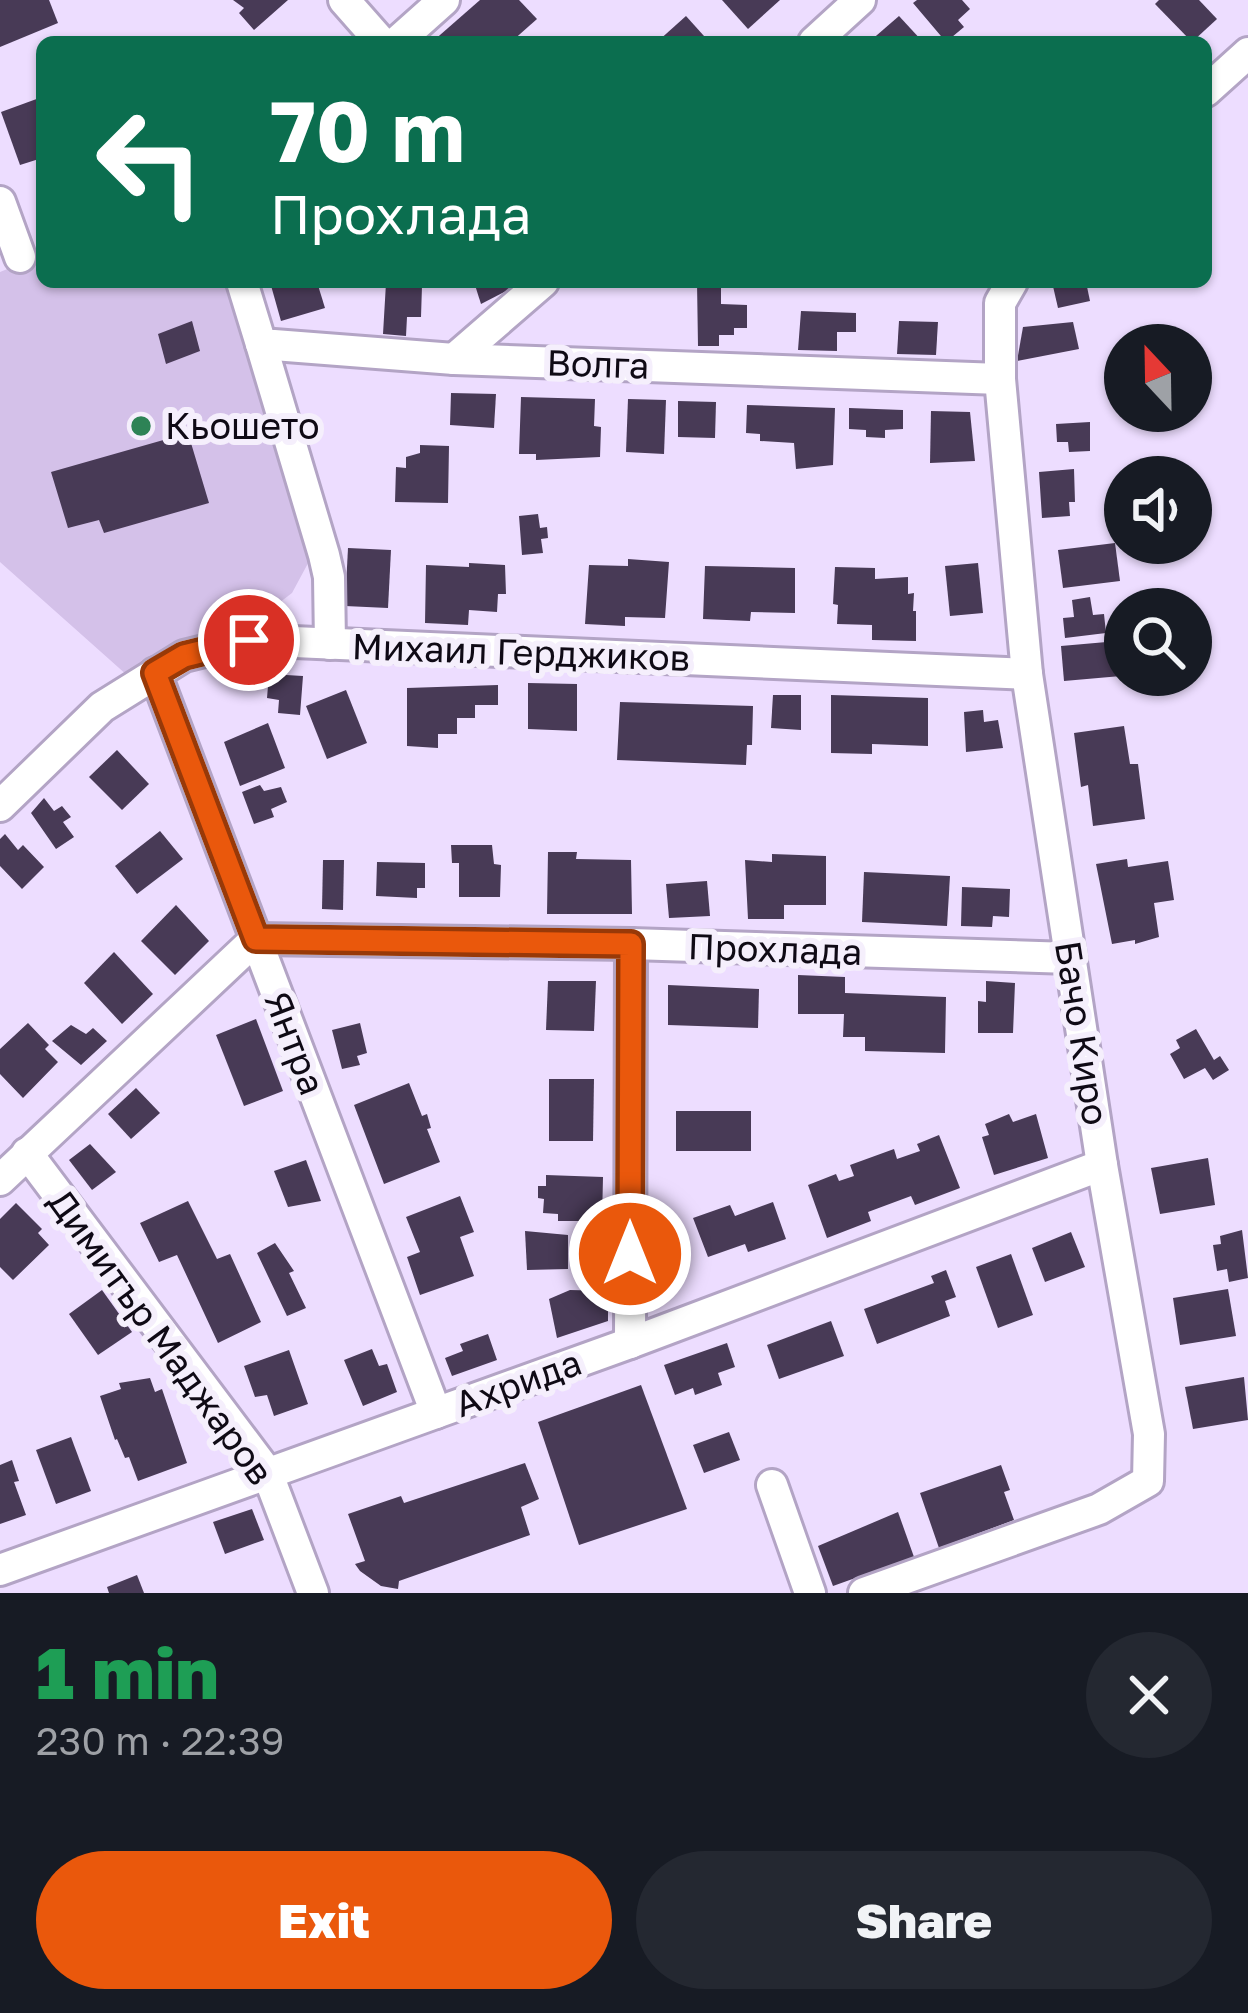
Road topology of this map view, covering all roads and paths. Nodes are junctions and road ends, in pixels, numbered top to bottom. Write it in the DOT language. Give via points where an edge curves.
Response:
graph roads {
  1 [pos="344,0"];
  2 [pos="444,0"];
  3 [pos="860,0"];
  4 [pos="376,36"];
  5 [pos="404,36"];
  6 [pos="825,36"];
  7 [pos="1248,52"];
  8 [pos="1212,86"];
  9 [pos="0,202"];
  10 [pos="20,257"];
  11 [pos="244,288"];
  12 [pos="536,288"];
  13 [pos="1003,289"];
  14 [pos="261,344"];
  15 [pos="454,358"];
  16 [pos="1000,379"];
  17 [pos="330,644"];
  18 [pos="155,673"];
  19 [pos="1027,674"];
  20 [pos="0,806"];
  21 [pos="256,939"];
  22 [pos="631,944"];
  23 [pos="1070,958"];
  24 [pos="27,1153"];
  25 [pos="1102,1165"];
  26 [pos="0,1180"];
  27 [pos="630,1342"];
  28 [pos="436,1413"];
  29 [pos="267,1472"];
  30 [pos="772,1485"];
  31 [pos="0,1570"];
  32 [pos="313,1593"];
  33 [pos="810,1593"];
  34 [pos="864,1593"];
  1 -- 4 [label="street"];
  2 -- 5 [label="street"];
  3 -- 6 [label="street"];
  7 -- 8 [label="street"];
  9 -- 10 [label="street"];
  11 -- 14 [label="street"];
  12 -- 15 [label="street"];
  13 -- 16 [label="street, Бачо Киро"];
  14 -- 15 [label="street, Волга"];
  14 -- 17 [label="street" via="324,555"];
  15 -- 16 [label="street, Волга"];
  16 -- 19 [label="street, Бачо Киро"];
  17 -- 18 [label="street, Михаил Герджиков" via="249,640 184,656"];
  17 -- 19 [label="street, Михаил Герджиков"];
  18 -- 20 [label="street, Михаил Герджиков" via="102,706"];
  18 -- 21 [label="street, Янтра"];
  19 -- 23 [label="street, Бачо Киро"];
  21 -- 22 [label="street, Прохлада"];
  21 -- 24 [label="street"];
  21 -- 28 [label="street, Янтра"];
  22 -- 23 [label="street, Прохлада"];
  22 -- 27 [label="street"];
  23 -- 25 [label="street, Бачо Киро"];
  24 -- 26 [label="street"];
  24 -- 29 [label="street, Димитър Маджаров"];
  25 -- 27 [label="street, Ахрида"];
  25 -- 34 [label="street, Бачо Киро" via="1149,1434 1148,1480 1099,1509"];
  27 -- 28 [label="street, Ахрида"];
  28 -- 29 [label="street, Ахрида"];
  29 -- 31 [label="street, Ахрида"];
  29 -- 32 [label="street, Димитър Маджаров"];
  30 -- 33 [label="street"];
}
